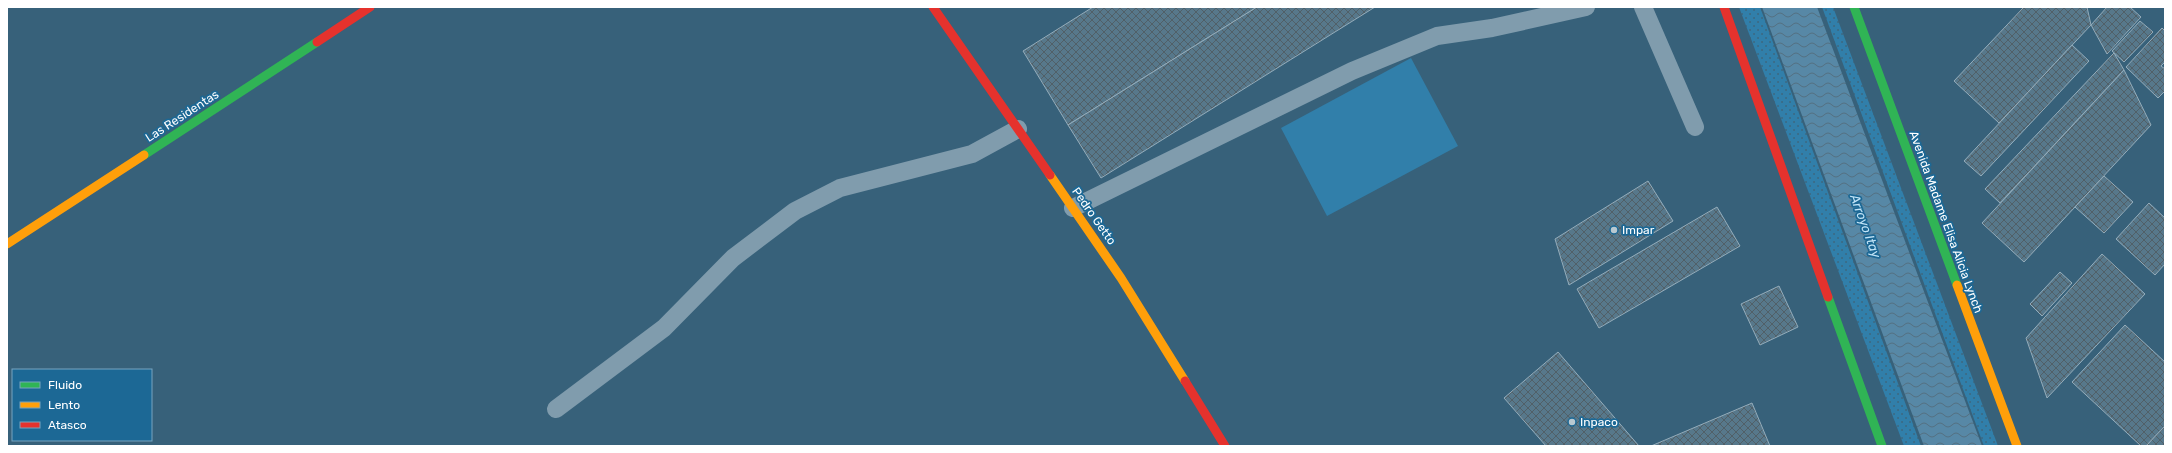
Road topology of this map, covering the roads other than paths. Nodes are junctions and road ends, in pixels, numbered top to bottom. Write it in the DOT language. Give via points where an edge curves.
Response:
graph roads {
  1 [pos="370,7"];
  2 [pos="933,7"];
  3 [pos="1586,7"];
  4 [pos="1643,7"];
  5 [pos="1724,7"];
  6 [pos="1854,7"];
  7 [pos="1695,127"];
  8 [pos="1018,129"];
  9 [pos="1073,208"];
  10 [pos="7,244"];
  11 [pos="556,409"];
  12 [pos="1224,446"];
  13 [pos="1882,446"];
  14 [pos="2017,446"];
  1 -- 10 [label="main road, Las Residentas"];
  2 -- 8 [label="main road, Pedro Getto"];
  3 -- 9 [label="lane" via="1492,28 1437,36 1352,70"];
  4 -- 7 [label="lane"];
  5 -- 13 [label="main road"];
  6 -- 14 [label="main road, Avenida Madame Elisa Alicia Lynch"];
  8 -- 9 [label="main road, Pedro Getto"];
  8 -- 11 [label="lane" via="972,154 840,188 795,211 733,258 664,328"];
  9 -- 12 [label="main road, Pedro Getto" via="1121,278"];
}
